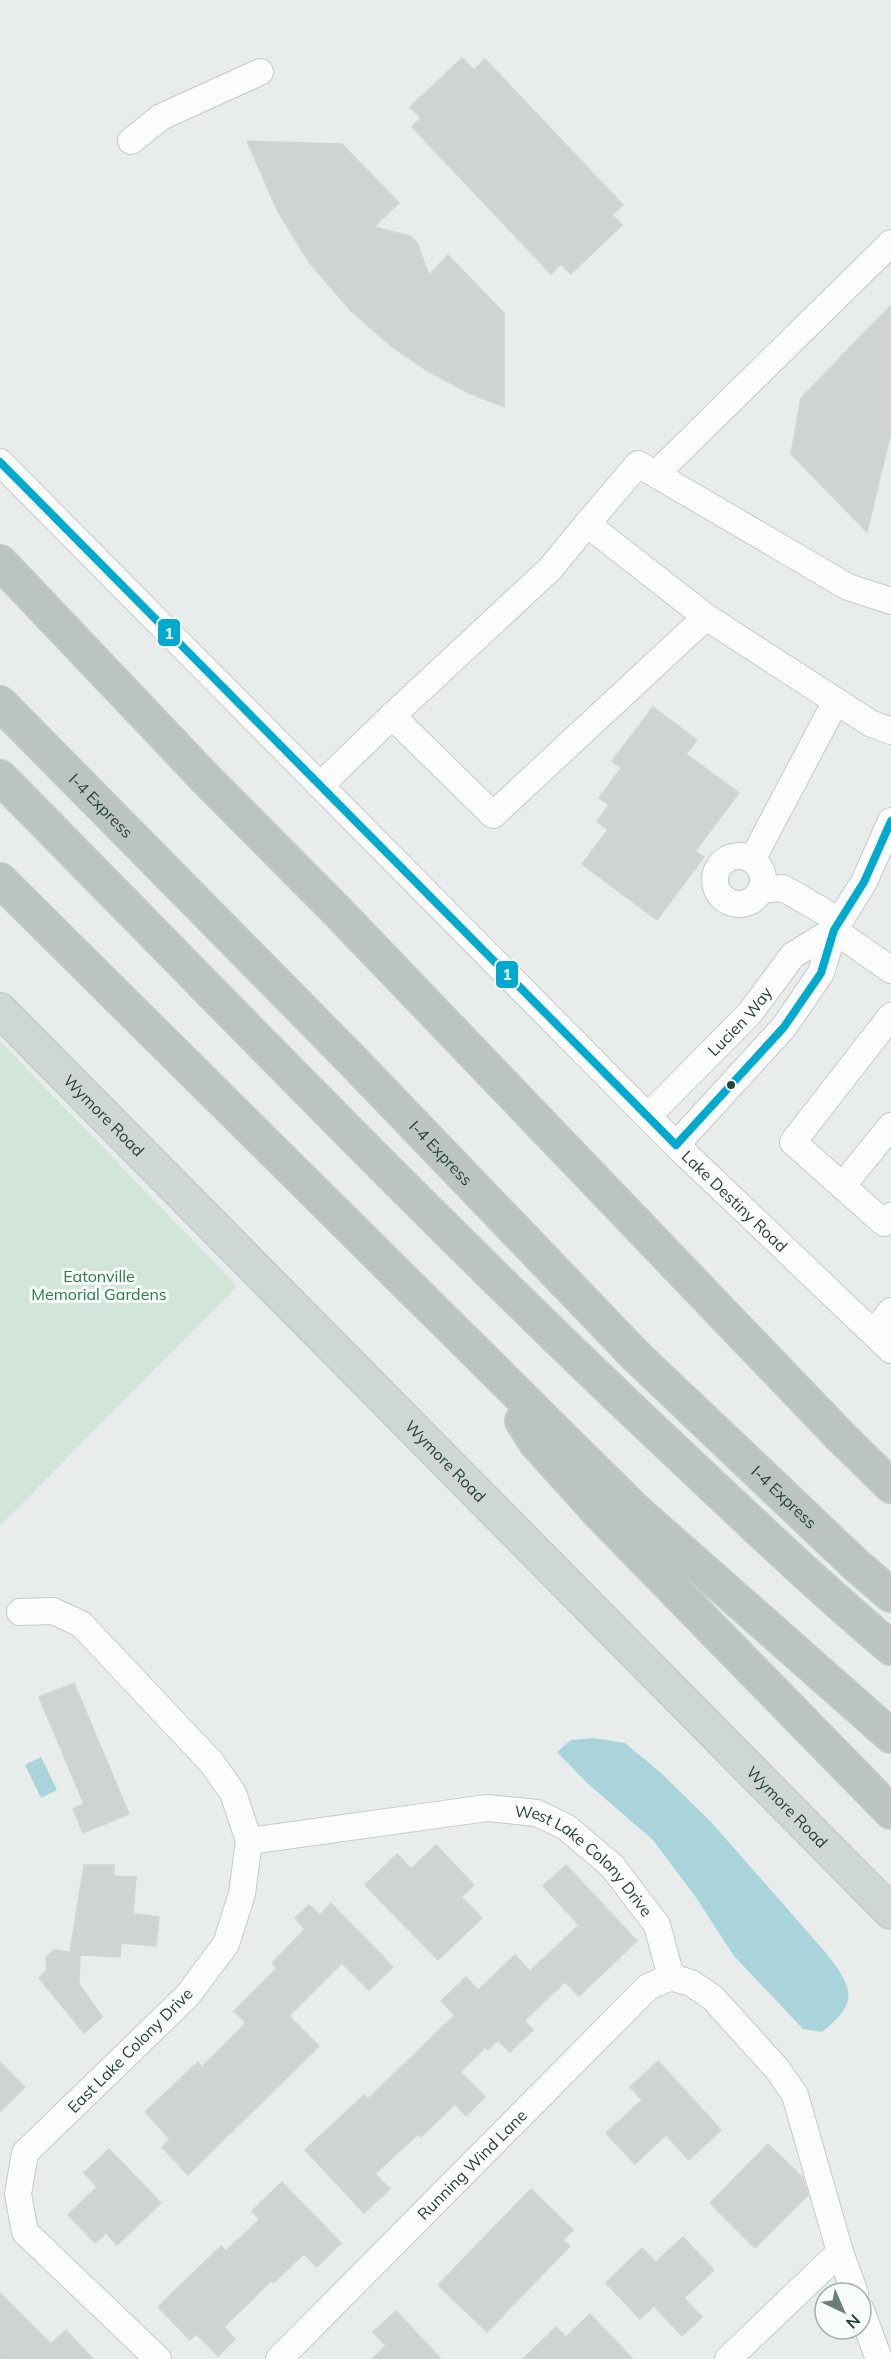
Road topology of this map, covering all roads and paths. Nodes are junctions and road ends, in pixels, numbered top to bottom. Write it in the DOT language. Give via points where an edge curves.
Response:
graph roads {
  1 [pos="260,72"];
  2 [pos="131,141"];
  3 [pos="890,246"];
  4 [pos="0,462"];
  5 [pos="656,474"];
  6 [pos="587,524"];
  7 [pos="0,562"];
  8 [pos="891,601"];
  9 [pos="706,617"];
  10 [pos="836,701"];
  11 [pos="0,703"];
  12 [pos="392,716"];
  13 [pos="891,731"];
  14 [pos="0,777"];
  15 [pos="320,786"];
  16 [pos="891,821"];
  17 [pos="752,860"];
  18 [pos="0,880"];
  19 [pos="761,890"];
  20 [pos="837,926"];
  21 [pos="891,970"];
  22 [pos="0,1010"];
  23 [pos="891,1016"];
  24 [pos="648,1116"];
  25 [pos="891,1126"];
  26 [pos="676,1145"];
  27 [pos="843,1185"];
  28 [pos="889,1223"];
  29 [pos="891,1311"];
  30 [pos="882,1342"];
  31 [pos="490,1368"];
  32 [pos="891,1486"];
  33 [pos="891,1595"];
  34 [pos="20,1612"];
  35 [pos="891,1648"];
  36 [pos="891,1736"];
  37 [pos="891,1812"];
  38 [pos="249,1841"];
  39 [pos="891,1912"];
  40 [pos="671,1977"];
  41 [pos="840,2252"];
  42 [pos="851,2281"];
  43 [pos="872,2341"];
  44 [pos="158,2359"];
  45 [pos="279,2359"];
  46 [pos="728,2359"];
  47 [pos="879,2359"];
  1 -- 2 [label="street" via="161,117"];
  3 -- 5 [label="street"];
  4 -- 15 [label="street, Lake Destiny Road"];
  5 -- 6 [label="street" via="638,464"];
  5 -- 8 [label="street" via="848,587"];
  6 -- 9 [label="street"];
  6 -- 12 [label="street" via="550,569"];
  7 -- 32 [label="highway"];
  9 -- 10 [label="street"];
  9 -- 12 [label="street" via="493,815"];
  10 -- 13 [label="street" via="870,723"];
  10 -- 17 [label="street"];
  11 -- 33 [label="highway, I-4 Express" via="636,1356"];
  12 -- 15 [label="street"];
  14 -- 35 [label="highway" via="532,1314"];
  15 -- 24 [label="street, Lake Destiny Road"];
  16 -- 20 [label="street, Lucien Way" via="864,882"];
  17 -- 19 [label="street" via="763,874"];
  17 -- 19 [label="street" via="739,856 724,862 716,875 717,891 728,902 743,904 751,902"];
  18 -- 31 [label="highway"];
  19 -- 20 [label="street" via="783,888"];
  20 -- 21 [label="street"];
  20 -- 24 [label="street, Lucien Way" via="793,955 750,1013"];
  20 -- 26 [label="street, Lucien Way" via="821,973 784,1026"];
  22 -- 39 [label="main road, Wymore Road"];
  23 -- 27 [label="street" via="793,1142"];
  24 -- 26 [label="street, Lake Destiny Road"];
  25 -- 27 [label="street"];
  26 -- 30 [label="street, Lake Destiny Road"];
  27 -- 28 [label="street"];
  29 -- 30 [label="street"];
  31 -- 36 [label="highway" via="634,1509"];
  31 -- 37 [label="highway" via="536,1443 640,1556"];
  34 -- 38 [label="street, East Lake Colony Drive" via="53,1611 81,1624 211,1762 232,1793"];
  38 -- 40 [label="street, West Lake Colony Drive" via="487,1808 537,1813 566,1827 612,1866 657,1925"];
  38 -- 44 [label="street, East Lake Colony Drive" via="242,1894 226,1944 188,1995 25,2153 18,2193 25,2232"];
  40 -- 41 [label="street" via="691,1983 713,1998 778,2070 795,2095"];
  40 -- 45 [label="street, Running Wind Lane" via="648,1987"];
  41 -- 42 [label="street"];
  41 -- 46 [label="street"];
  43 -- 47 [label="street"];
}
